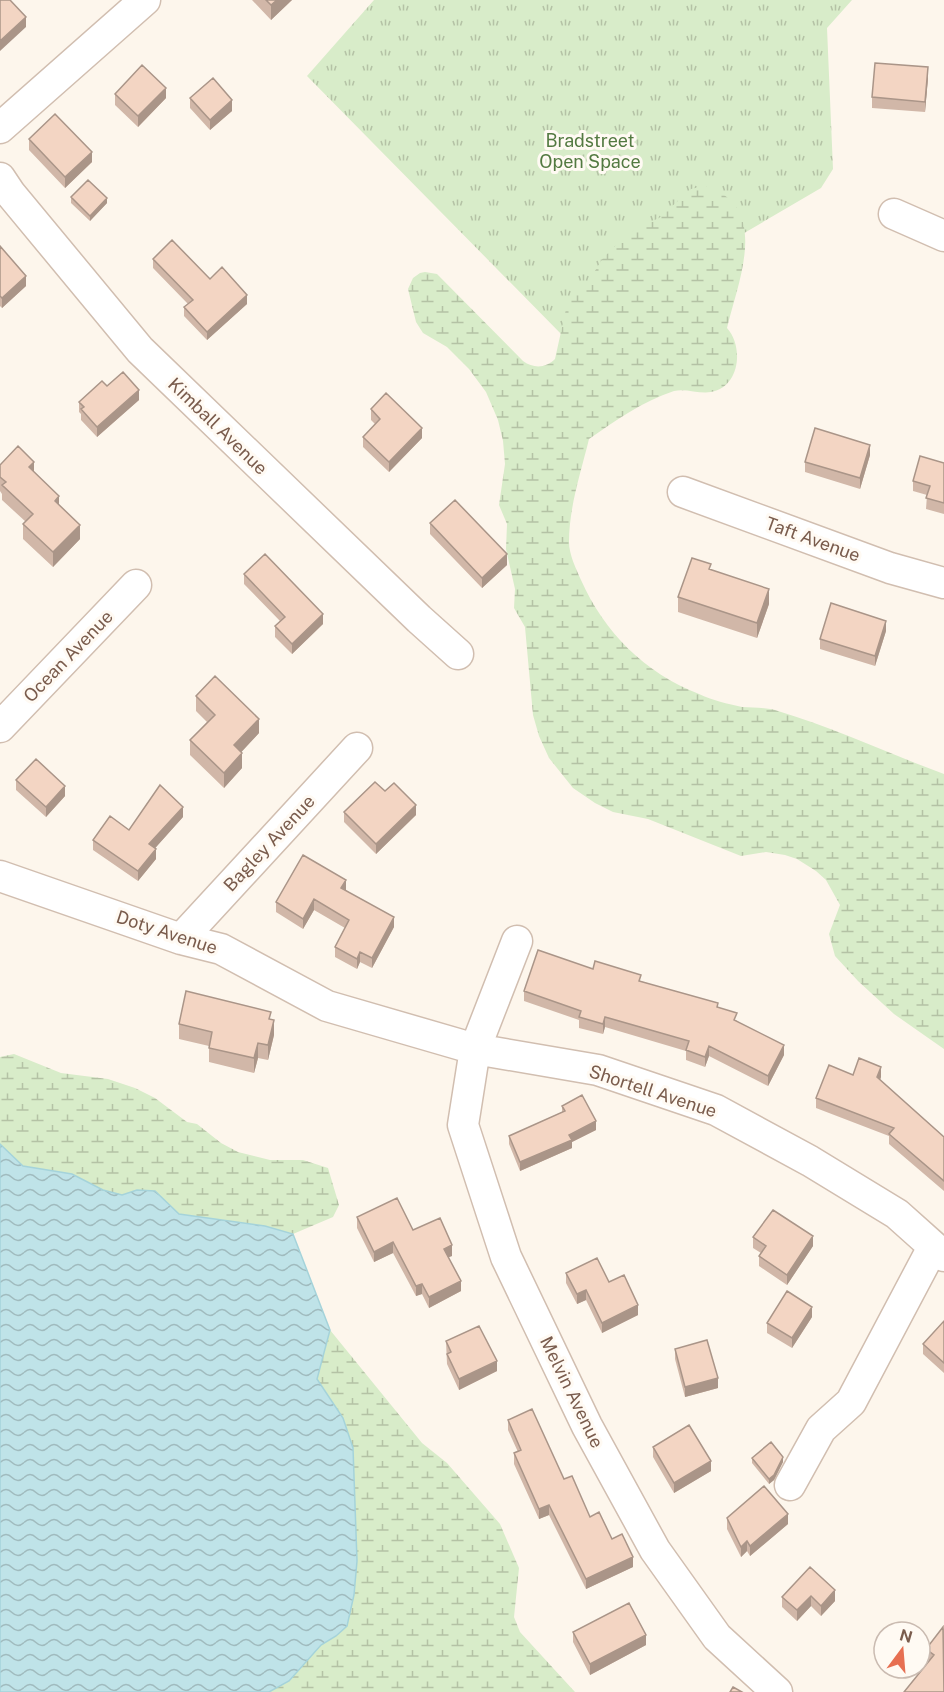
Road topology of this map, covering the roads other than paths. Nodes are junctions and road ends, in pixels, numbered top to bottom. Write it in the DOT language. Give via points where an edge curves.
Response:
graph roads {
  1 [pos="145,0"];
  2 [pos="0,128"];
  3 [pos="0,178"];
  4 [pos="894,214"];
  5 [pos="944,236"];
  6 [pos="683,492"];
  7 [pos="944,583"];
  8 [pos="136,585"];
  9 [pos="458,654"];
  10 [pos="0,727"];
  11 [pos="357,748"];
  12 [pos="0,876"];
  13 [pos="181,939"];
  14 [pos="517,941"];
  15 [pos="327,1006"];
  16 [pos="475,1048"];
  17 [pos="939,1252"];
  18 [pos="790,1485"];
  19 [pos="777,1692"];
  1 -- 2 [label="street"];
  3 -- 9 [label="street, Kimball Avenue" via="140,350"];
  4 -- 5 [label="street"];
  6 -- 7 [label="street, Taft Avenue" via="890,568"];
  8 -- 10 [label="street, Ocean Avenue"];
  11 -- 13 [label="street, Bagley Avenue"];
  12 -- 13 [label="street, Doty Avenue"];
  13 -- 15 [label="street, Doty Avenue" via="221,949"];
  14 -- 16 [label="street, Melvin Avenue"];
  15 -- 16 [label="street, Shortell Avenue"];
  16 -- 17 [label="street, Shortell Avenue" via="598,1070 716,1110 897,1214"];
  16 -- 19 [label="street, Melvin Avenue" via="463,1125 506,1257 587,1426 655,1550 717,1637"];
  17 -- 18 [label="street" via="850,1402 821,1429"];
}
